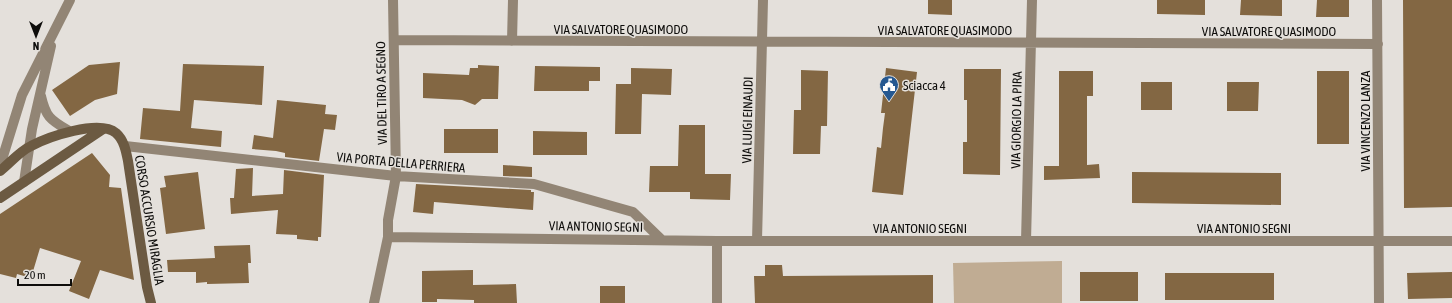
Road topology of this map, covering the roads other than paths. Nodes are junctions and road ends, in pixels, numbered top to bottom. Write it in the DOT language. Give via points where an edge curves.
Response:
graph roads {
  1 [pos="70,0"];
  2 [pos="393,0"];
  3 [pos="513,0"];
  4 [pos="763,0"];
  5 [pos="1032,0"];
  6 [pos="1377,0"];
  7 [pos="55,28"];
  8 [pos="394,40"];
  9 [pos="512,41"];
  10 [pos="762,42"];
  11 [pos="1030,43"];
  12 [pos="1378,44"];
  13 [pos="40,94"];
  14 [pos="104,128"];
  15 [pos="70,131"];
  16 [pos="30,146"];
  17 [pos="125,146"];
  18 [pos="0,166"];
  19 [pos="0,170"];
  20 [pos="396,176"];
  21 [pos="24,182"];
  22 [pos="0,198"];
  23 [pos="388,237"];
  24 [pos="662,240"];
  25 [pos="717,241"];
  26 [pos="756,241"];
  27 [pos="1026,241"];
  28 [pos="1379,241"];
  29 [pos="1452,241"];
  30 [pos="151,303"];
  31 [pos="374,303"];
  32 [pos="717,303"];
  33 [pos="1379,303"];
  1 -- 7 [label="street"];
  2 -- 8 [label="street, VIA DEL TIRO A SEGNO"];
  3 -- 9 [label="street"];
  4 -- 10 [label="street, VIA LUIGI EINAUDI"];
  5 -- 11 [label="street, VIA GIORGIO LA PIRA"];
  6 -- 12 [label="street, VIA VINCENZO LANZA"];
  7 -- 13 [label="street"];
  7 -- 18 [label="street" via="22,95"];
  8 -- 9 [label="street, VIA SALVATORE QUASIMODO"];
  8 -- 20 [label="street, VIA DEL TIRO A SEGNO"];
  9 -- 10 [label="street, VIA SALVATORE QUASIMODO"];
  10 -- 11 [label="street, VIA SALVATORE QUASIMODO"];
  10 -- 26 [label="street, VIA LUIGI EINAUDI"];
  11 -- 12 [label="street, VIA SALVATORE QUASIMODO"];
  11 -- 27 [label="street, VIA GIORGIO LA PIRA"];
  12 -- 28 [label="street, VIA VINCENZO LANZA"];
  13 -- 15 [label="street" via="48,117"];
  13 -- 16 [label="street"];
  14 -- 15 [label="street"];
  14 -- 17 [label="street, CORSO ACCURSIO MIRAGLIA" via="116,133"];
  14 -- 21 [label="street"];
  15 -- 16 [label="street"];
  16 -- 19 [label="street"];
  16 -- 21 [label="street"];
  17 -- 20 [label="street, VIA PORTA DELLA PERRIERA"];
  17 -- 30 [label="street, CORSO ACCURSIO MIRAGLIA"];
  20 -- 23 [label="street, VIA DEL TIRO A SEGNO" via="388,220"];
  20 -- 24 [label="street, VIA PORTA DELLA PERRIERA" via="534,184 633,212"];
  21 -- 22 [label="street"];
  23 -- 24 [label="street, VIA ANTONIO SEGNI"];
  23 -- 31 [label="street, VIA DEL TIRO A SEGNO"];
  24 -- 25 [label="street, VIA ANTONIO SEGNI"];
  25 -- 26 [label="street, VIA ANTONIO SEGNI"];
  25 -- 32 [label="street"];
  26 -- 27 [label="street, VIA ANTONIO SEGNI"];
  27 -- 28 [label="street, VIA ANTONIO SEGNI"];
  28 -- 29 [label="street, VIA ANTONIO SEGNI"];
  28 -- 33 [label="street, VIA VINCENZO LANZA"];
}
